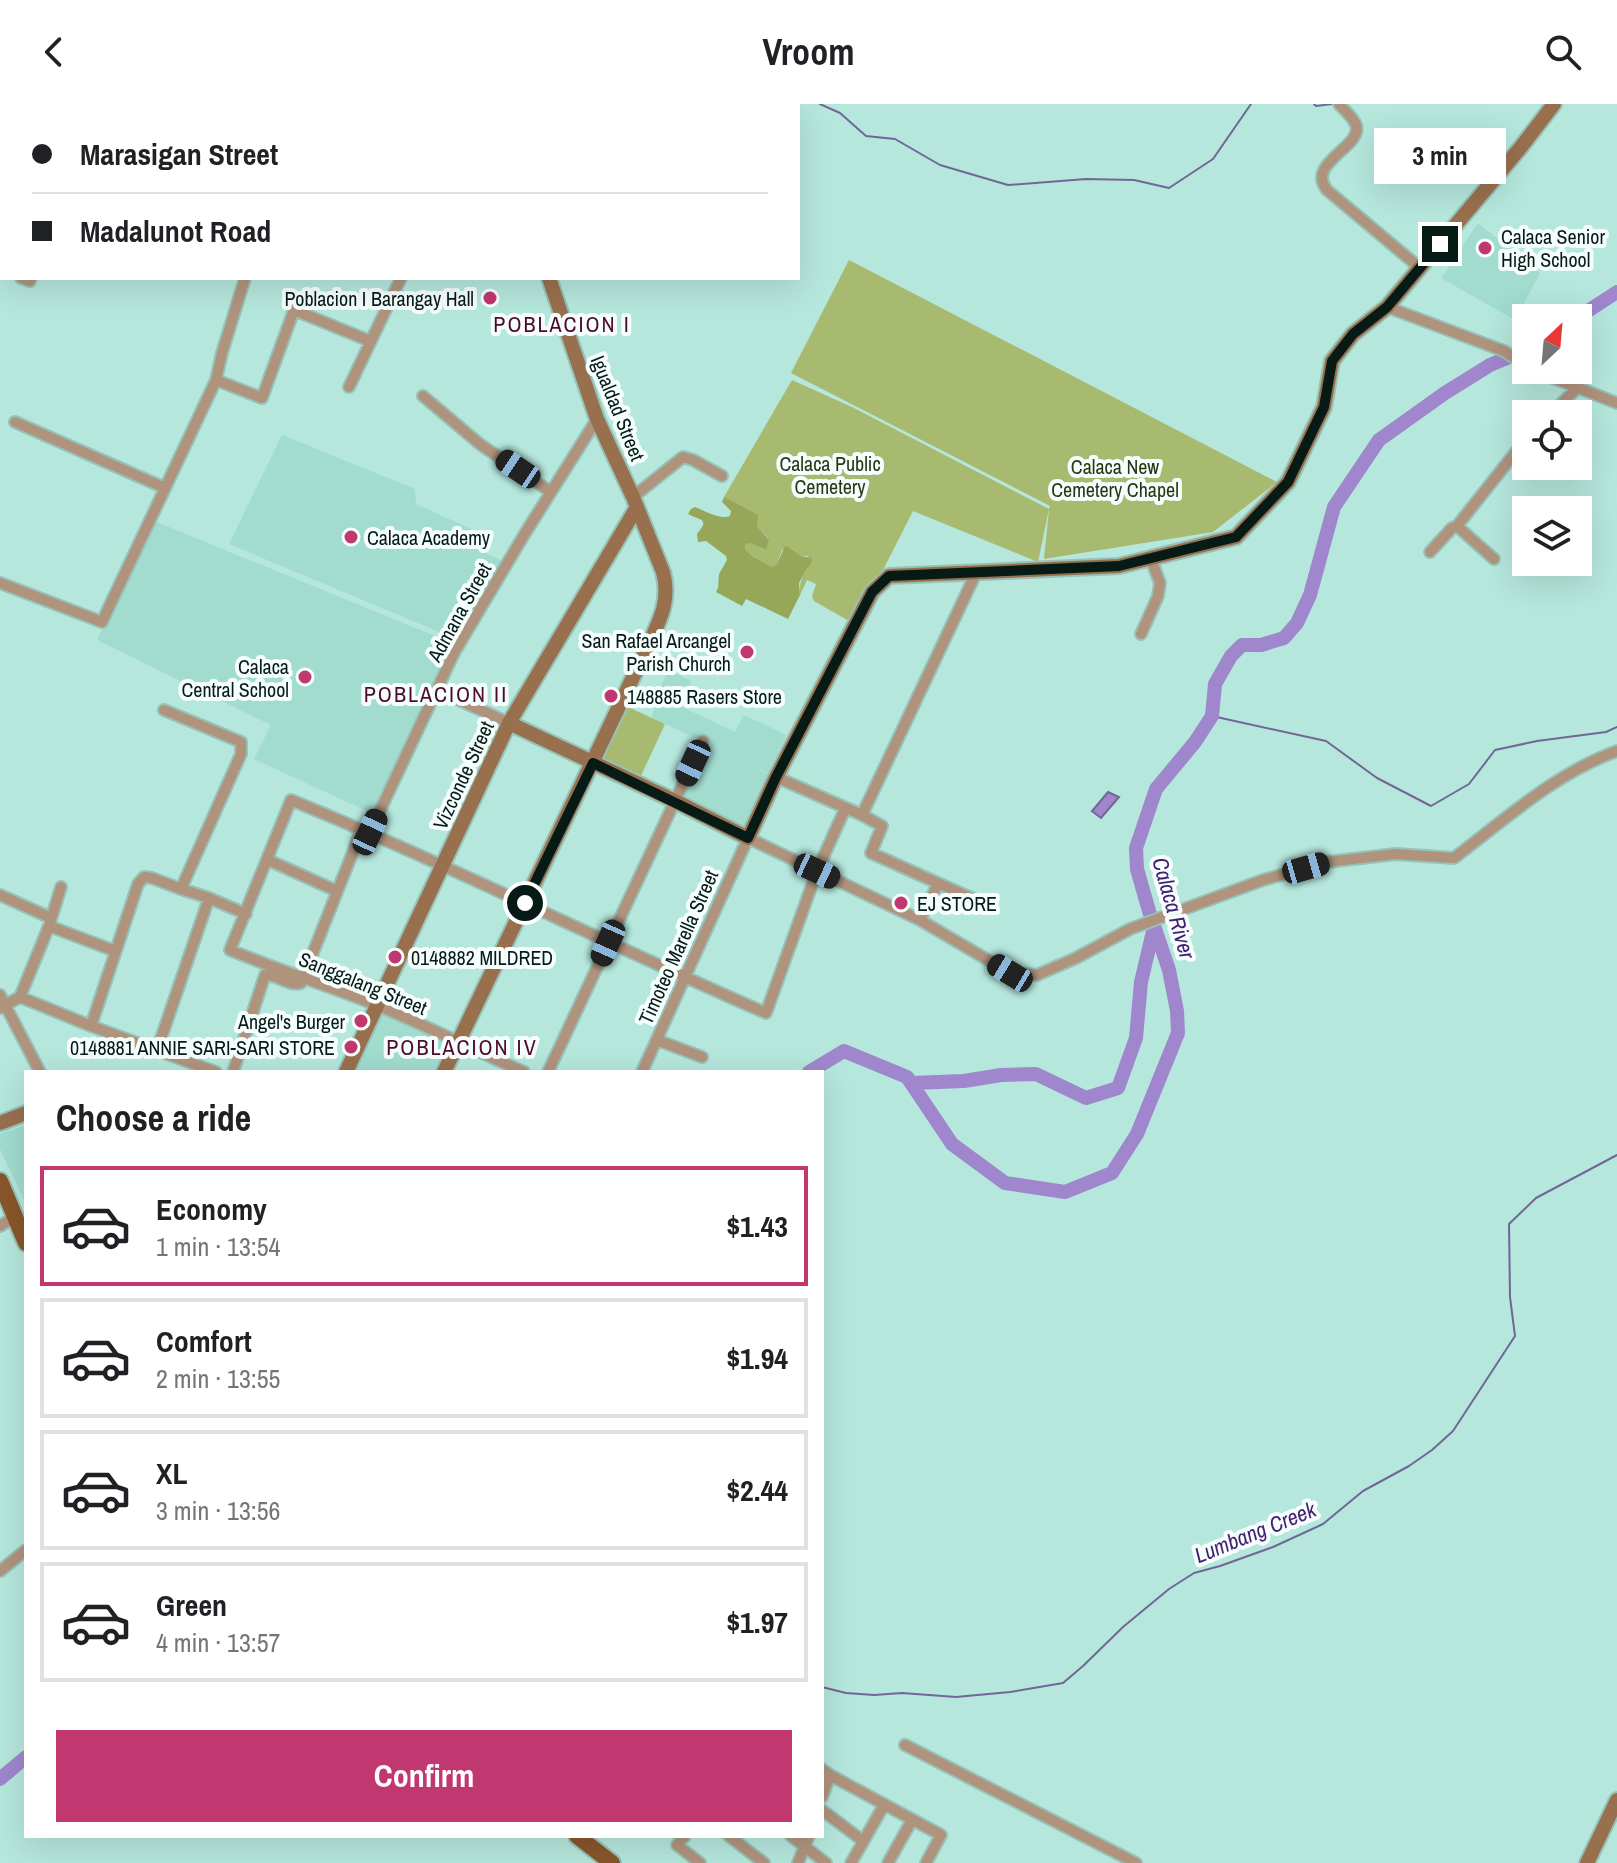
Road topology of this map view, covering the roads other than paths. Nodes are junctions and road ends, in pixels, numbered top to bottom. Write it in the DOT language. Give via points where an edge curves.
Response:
graph roads {
  1 [pos="1339,104"];
  2 [pos="1554,104"];
  3 [pos="1420,268"];
  4 [pos="244,280"];
  5 [pos="400,280"];
  6 [pos="550,280"];
  7 [pos="1387,307"];
  8 [pos="370,341"];
  9 [pos="1512,356"];
  10 [pos="216,380"];
  11 [pos="1567,384"];
  12 [pos="349,387"];
  13 [pos="1577,388"];
  14 [pos="423,396"];
  15 [pos="1565,400"];
  16 [pos="1617,403"];
  17 [pos="597,419"];
  18 [pos="15,422"];
  19 [pos="1512,457"];
  20 [pos="722,476"];
  21 [pos="165,488"];
  22 [pos="551,492"];
  23 [pos="635,502"];
  24 [pos="1457,526"];
  25 [pos="1430,552"];
  26 [pos="1151,559"];
  27 [pos="1494,559"];
  28 [pos="977,571"];
  29 [pos="0,583"];
  30 [pos="1141,634"];
  31 [pos="437,690"];
  32 [pos="164,710"];
  33 [pos="509,723"];
  34 [pos="703,741"];
  35 [pos="1617,751"];
  36 [pos="593,763"];
  37 [pos="776,777"];
  38 [pos="675,801"];
  39 [pos="845,809"];
  40 [pos="862,815"];
  41 [pos="366,831"];
  42 [pos="748,838"];
  43 [pos="268,860"];
  44 [pos="443,865"];
  45 [pos="817,871"];
  46 [pos="938,884"];
  47 [pos="61,887"];
  48 [pos="181,889"];
  49 [pos="337,891"];
  50 [pos="0,895"];
  51 [pos="209,898"];
  52 [pos="980,902"];
  53 [pos="525,903"];
  54 [pos="246,914"];
  55 [pos="920,920"];
  56 [pos="50,922"];
  57 [pos="608,943"];
  58 [pos="115,951"];
  59 [pos="304,977"];
  60 [pos="685,978"];
  61 [pos="20,997"];
  62 [pos="2,1003"];
  63 [pos="377,1005"];
  64 [pos="91,1026"];
  65 [pos="657,1040"];
  66 [pos="458,1043"];
  67 [pos="157,1050"];
  68 [pos="702,1057"];
  69 [pos="39,1070"];
  70 [pos="211,1070"];
  71 [pos="234,1070"];
  72 [pos="347,1070"];
  73 [pos="445,1070"];
  74 [pos="519,1070"];
  75 [pos="549,1070"];
  76 [pos="643,1070"];
  77 [pos="24,1114"];
  78 [pos="0,1123"];
  79 [pos="0,1181"];
  80 [pos="16,1216"];
  81 [pos="0,1226"];
  82 [pos="24,1238"];
  83 [pos="24,1552"];
  84 [pos="0,1571"];
  85 [pos="905,1745"];
  86 [pos="826,1772"];
  87 [pos="1617,1800"];
  88 [pos="884,1805"];
  89 [pos="824,1812"];
  90 [pos="912,1820"];
  91 [pos="580,1838"];
  92 [pos="683,1838"];
  93 [pos="732,1838"];
  94 [pos="807,1841"];
  95 [pos="863,1841"];
  96 [pos="612,1863"];
  97 [pos="700,1863"];
  98 [pos="764,1863"];
  99 [pos="798,1863"];
  100 [pos="826,1863"];
  101 [pos="851,1863"];
  102 [pos="888,1863"];
  103 [pos="926,1863"];
  104 [pos="1136,1863"];
  105 [pos="1587,1863"];
  1 -- 3 [label="street" via="1357,129 1331,160 1322,183"];
  2 -- 3 [label="main road"];
  3 -- 7 [label="main road"];
  4 -- 10 [label="street"];
  5 -- 8 [label="street"];
  6 -- 17 [label="main road, Igualdad Street"];
  7 -- 9 [label="street"];
  7 -- 26 [label="main road" via="1353,334 1332,361 1324,407 1288,482 1236,537"];
  8 -- 10 [label="street" via="294,310 262,398"];
  8 -- 12 [label="street"];
  10 -- 21 [label="street"];
  11 -- 13 [label="street"];
  13 -- 15 [label="street"];
  13 -- 16 [label="street"];
  14 -- 22 [label="street" via="481,445"];
  17 -- 22 [label="street, Admana Street"];
  17 -- 23 [label="main road, Igualdad Street"];
  18 -- 21 [label="street"];
  19 -- 24 [label="street"];
  20 -- 23 [label="street" via="683,457"];
  21 -- 29 [label="street" via="102,622"];
  22 -- 31 [label="street, Admana Street"];
  23 -- 33 [label="main road, Vizconde Street"];
  23 -- 36 [label="main road, Igualdad Street" via="663,572 666,602"];
  24 -- 25 [label="street"];
  24 -- 27 [label="street"];
  26 -- 28 [label="main road" via="1119,566"];
  26 -- 30 [label="street" via="1160,583"];
  28 -- 37 [label="main road" via="889,576 872,592"];
  28 -- 40 [label="street"];
  31 -- 33 [label="street"];
  31 -- 41 [label="street, Admana Street"];
  32 -- 48 [label="street" via="241,742 241,754"];
  33 -- 36 [label="main road"];
  33 -- 44 [label="main road, Vizconde Street"];
  34 -- 38 [label="street"];
  35 -- 55 [label="street" via="1548,785 1454,858 1396,854 1327,862 1130,929 1037,975 1010,973"];
  36 -- 38 [label="main road"];
  36 -- 53 [label="main road, Igualdad Street"];
  37 -- 39 [label="street"];
  37 -- 42 [label="main road"];
  38 -- 42 [label="main road"];
  38 -- 57 [label="street"];
  39 -- 40 [label="street"];
  39 -- 45 [label="street"];
  40 -- 46 [label="street" via="882,826 871,853"];
  41 -- 43 [label="street" via="291,800"];
  41 -- 44 [label="street"];
  41 -- 49 [label="street, Admana Street"];
  42 -- 45 [label="street"];
  42 -- 60 [label="street, Timoteo Marella Street"];
  43 -- 49 [label="street"];
  43 -- 54 [label="street"];
  44 -- 53 [label="street"];
  44 -- 63 [label="main road, Vizconde Street"];
  45 -- 55 [label="street"];
  45 -- 60 [label="street" via="766,1013"];
  46 -- 52 [label="street"];
  46 -- 55 [label="street"];
  47 -- 56 [label="street"];
  48 -- 51 [label="street"];
  48 -- 58 [label="street" via="144,877"];
  49 -- 59 [label="street, Admana Street"];
  50 -- 56 [label="street"];
  51 -- 54 [label="street"];
  51 -- 67 [label="street"];
  53 -- 57 [label="street"];
  53 -- 66 [label="main road, Igualdad Street"];
  54 -- 59 [label="street, Sanggalang Street" via="230,950"];
  56 -- 58 [label="street"];
  56 -- 61 [label="street"];
  57 -- 60 [label="street"];
  57 -- 75 [label="street"];
  58 -- 64 [label="street"];
  59 -- 63 [label="street, Sanggalang Street"];
  59 -- 71 [label="street" via="298,985 265,975"];
  60 -- 65 [label="street, Timoteo Marella Street"];
  61 -- 62 [label="street"];
  61 -- 64 [label="street"];
  62 -- 69 [label="street"];
  63 -- 66 [label="street, Sanggalang Street"];
  63 -- 72 [label="main road, Vizconde Street"];
  64 -- 67 [label="street"];
  65 -- 68 [label="street"];
  65 -- 76 [label="street, Timoteo Marella Street"];
  66 -- 73 [label="main road, Igualdad Street"];
  66 -- 74 [label="street, Sanggalang Street"];
  67 -- 70 [label="street"];
  77 -- 78 [label="main road"];
  79 -- 80 [label="main road"];
  80 -- 81 [label="street"];
  80 -- 82 [label="main road"];
  83 -- 84 [label="street"];
  85 -- 104 [label="street"];
  86 -- 88 [label="street"];
  87 -- 105 [label="main road"];
  88 -- 90 [label="street"];
  88 -- 95 [label="street"];
  89 -- 95 [label="street"];
  90 -- 102 [label="street"];
  90 -- 103 [label="street" via="941,1835"];
  91 -- 96 [label="main road"];
  92 -- 97 [label="street" via="677,1845"];
  93 -- 98 [label="street"];
  94 -- 99 [label="street"];
  94 -- 100 [label="street"];
  95 -- 101 [label="street"];
}
